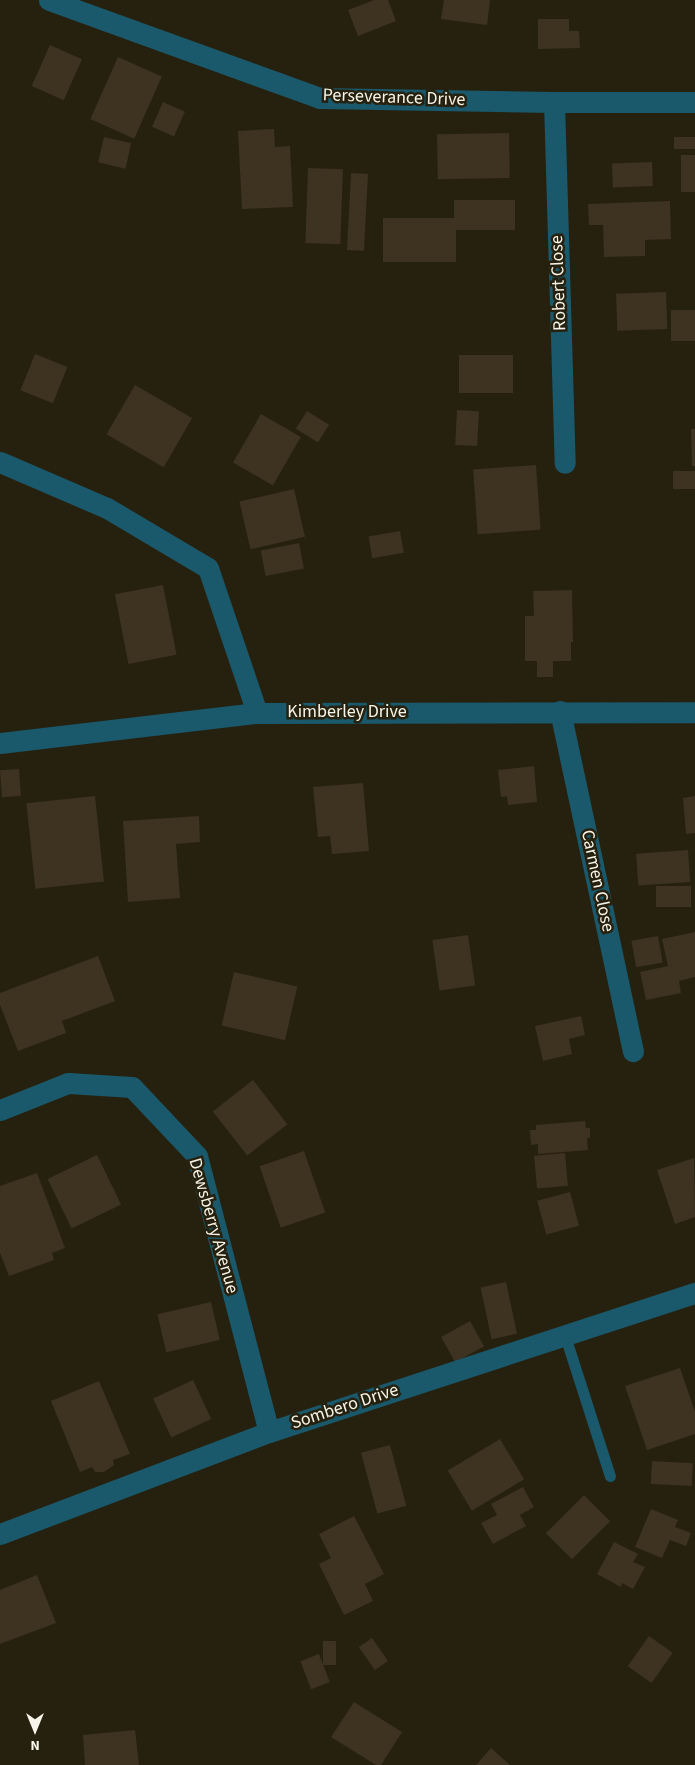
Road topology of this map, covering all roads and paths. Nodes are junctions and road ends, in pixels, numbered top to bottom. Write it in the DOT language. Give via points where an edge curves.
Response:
graph roads {
  1 [pos="49,0"];
  2 [pos="554,102"];
  3 [pos="695,102"];
  4 [pos="0,462"];
  5 [pos="565,463"];
  6 [pos="560,711"];
  7 [pos="695,712"];
  8 [pos="257,713"];
  9 [pos="0,743"];
  10 [pos="634,1050"];
  11 [pos="0,1110"];
  12 [pos="695,1293"];
  13 [pos="565,1336"];
  14 [pos="270,1432"];
  15 [pos="610,1476"];
  16 [pos="0,1534"];
  1 -- 2 [label="street, Perseverance Drive" via="318,98"];
  2 -- 3 [label="street, Perseverance Drive"];
  2 -- 5 [label="street, Robert Close"];
  4 -- 8 [label="street" via="107,508 208,568"];
  6 -- 7 [label="street, Kimberley Drive"];
  6 -- 8 [label="street, Kimberley Drive"];
  6 -- 10 [label="street, Carmen Close"];
  8 -- 9 [label="street, Kimberley Drive"];
  11 -- 14 [label="street, Dewsberry Avenue" via="68,1083 132,1087 196,1156"];
  12 -- 13 [label="street, Sombero Drive"];
  13 -- 14 [label="street, Sombero Drive"];
  13 -- 15 [label="lane"];
  14 -- 16 [label="street, Sombero Drive"];
}
